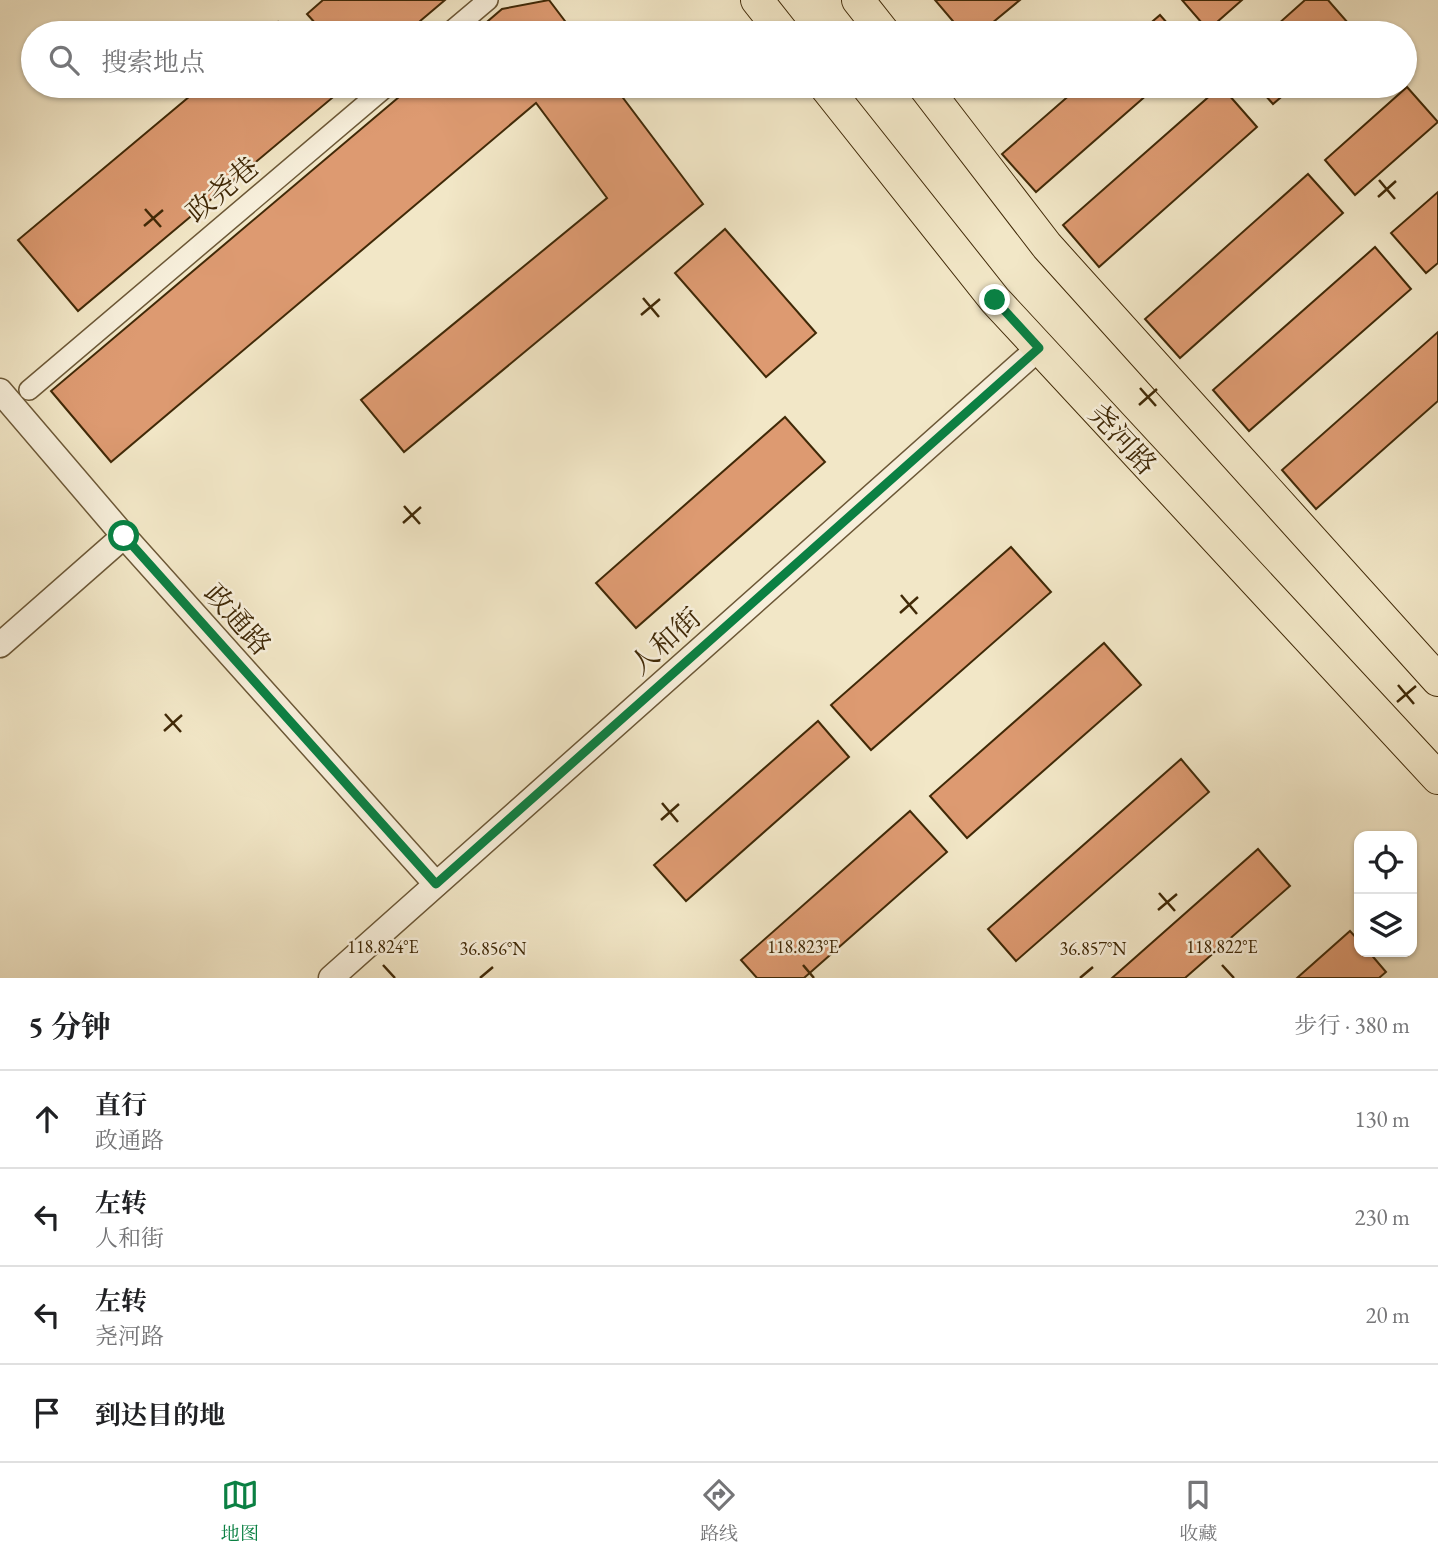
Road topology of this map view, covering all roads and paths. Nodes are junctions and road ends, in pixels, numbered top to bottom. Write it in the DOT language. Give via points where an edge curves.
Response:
graph roads {
  1 [pos="488,0"];
  2 [pos="757,0"];
  3 [pos="858,0"];
  4 [pos="463,21"];
  5 [pos="774,21"];
  6 [pos="875,21"];
  7 [pos="373,98"];
  8 [pos="835,98"];
  9 [pos="933,98"];
  10 [pos="1039,348"];
  11 [pos="29,390"];
  12 [pos="0,391"];
  13 [pos="124,536"];
  14 [pos="0,645"];
  15 [pos="1438,680"];
  16 [pos="1438,778"];
  17 [pos="436,884"];
  18 [pos="331,978"];
  1 -- 4 [label="street"];
  2 -- 5 [label="main road"];
  3 -- 6 [label="main road"];
  7 -- 11 [label="street, 政尧巷"];
  8 -- 10 [label="main road, 尧河路" via="995,300"];
  9 -- 15 [label="main road" via="1047,246"];
  10 -- 16 [label="main road, 尧河路"];
  10 -- 17 [label="street, 人和街"];
  12 -- 13 [label="street, 政通路"];
  13 -- 14 [label="street"];
  13 -- 17 [label="street, 政通路"];
  17 -- 18 [label="street, 人和街"];
}
